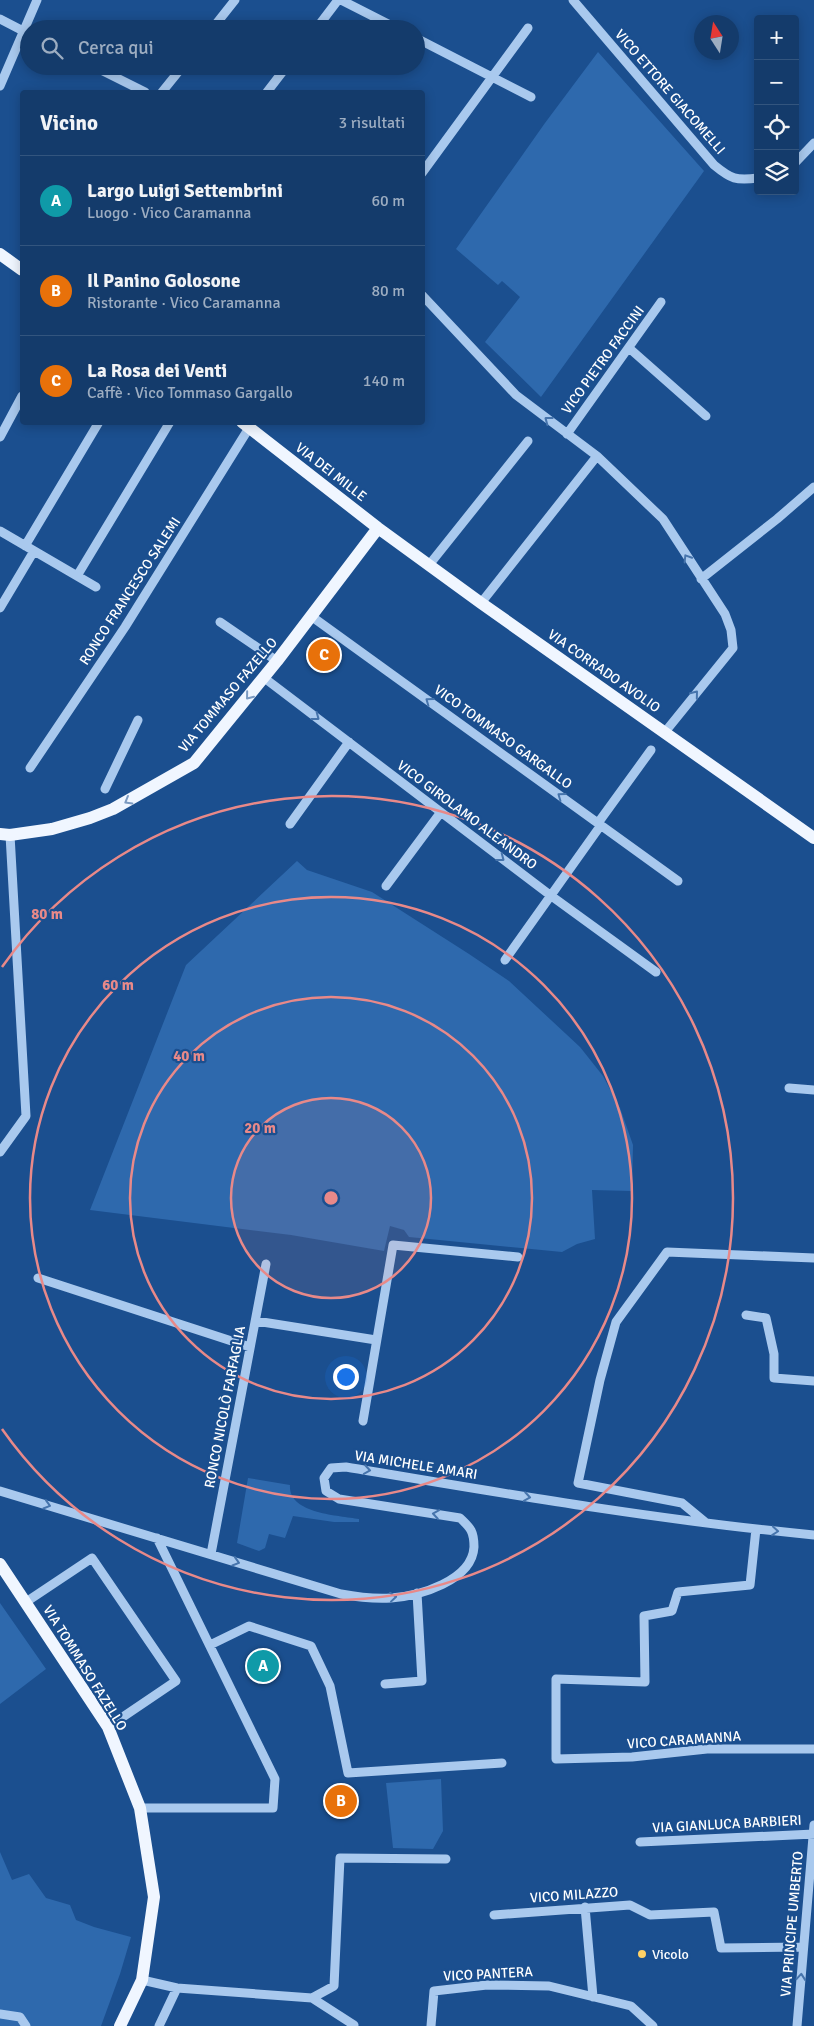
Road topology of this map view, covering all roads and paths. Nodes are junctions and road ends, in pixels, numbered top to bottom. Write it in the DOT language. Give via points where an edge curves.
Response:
graph roads {
  1 [pos="37,0"];
  2 [pos="235,0"];
  3 [pos="339,0"];
  4 [pos="573,0"];
  5 [pos="0,19"];
  6 [pos="30,20"];
  7 [pos="219,20"];
  8 [pos="323,20"];
  9 [pos="380,20"];
  10 [pos="528,28"];
  11 [pos="20,30"];
  12 [pos="425,42"];
  13 [pos="20,45"];
  14 [pos="111,75"];
  15 [pos="176,75"];
  16 [pos="280,75"];
  17 [pos="492,76"];
  18 [pos="0,86"];
  19 [pos="141,90"];
  20 [pos="164,90"];
  21 [pos="269,90"];
  22 [pos="531,97"];
  23 [pos="814,143"];
  24 [pos="799,159"];
  25 [pos="425,169"];
  26 [pos="754,178"];
  27 [pos="0,254"];
  28 [pos="20,264"];
  29 [pos="425,298"];
  30 [pos="661,302"];
  31 [pos="629,348"];
  32 [pos="20,400"];
  33 [pos="706,416"];
  34 [pos="97,425"];
  35 [pos="168,425"];
  36 [pos="245,425"];
  37 [pos="567,434"];
  38 [pos="0,437"];
  39 [pos="528,440"];
  40 [pos="597,456"];
  41 [pos="814,487"];
  42 [pos="378,528"];
  43 [pos="0,531"];
  44 [pos="25,546"];
  45 [pos="34,551"];
  46 [pos="429,565"];
  47 [pos="77,576"];
  48 [pos="701,579"];
  49 [pos="96,587"];
  50 [pos="481,603"];
  51 [pos="0,608"];
  52 [pos="311,616"];
  53 [pos="220,622"];
  54 [pos="277,661"];
  55 [pos="263,677"];
  56 [pos="138,720"];
  57 [pos="665,732"];
  58 [pos="349,742"];
  59 [pos="651,750"];
  60 [pos="30,768"];
  61 [pos="105,788"];
  62 [pos="441,812"];
  63 [pos="290,824"];
  64 [pos="599,824"];
  65 [pos="5,834"];
  66 [pos="814,838"];
  67 [pos="678,881"];
  68 [pos="386,886"];
  69 [pos="550,895"];
  70 [pos="506,960"];
  71 [pos="656,972"];
  72 [pos="789,1088"];
  73 [pos="814,1090"];
  74 [pos="0,1152"];
  75 [pos="518,1257"];
  76 [pos="814,1258"];
  77 [pos="266,1264"];
  78 [pos="38,1278"];
  79 [pos="746,1314"];
  80 [pos="256,1321"];
  81 [pos="376,1340"];
  82 [pos="250,1348"];
  83 [pos="814,1381"];
  84 [pos="364,1421"];
  85 [pos="0,1490"];
  86 [pos="706,1523"];
  87 [pos="756,1529"];
  88 [pos="814,1535"];
  89 [pos="157,1538"];
  90 [pos="211,1554"];
  91 [pos="0,1564"];
  92 [pos="416,1594"];
  93 [pos="26,1602"];
  94 [pos="210,1645"];
  95 [pos="385,1684"];
  96 [pos="108,1727"];
  97 [pos="814,1749"];
  98 [pos="502,1763"];
  99 [pos="140,1808"];
  100 [pos="814,1824"];
  101 [pos="814,1834"];
  102 [pos="640,1842"];
  103 [pos="446,1859"];
  104 [pos="585,1907"];
  105 [pos="494,1915"];
  106 [pos="814,1939"];
  107 [pos="804,1943"];
  108 [pos="142,1980"];
  109 [pos="177,1988"];
  110 [pos="593,1997"];
  111 [pos="312,1998"];
  112 [pos="0,2014"];
  113 [pos="26,2026"];
  114 [pos="120,2026"];
  115 [pos="159,2026"];
  116 [pos="353,2026"];
  117 [pos="431,2026"];
  118 [pos="653,2026"];
  119 [pos="796,2026"];
  1 -- 6 [label="street"];
  2 -- 7 [label="street"];
  3 -- 8 [label="street"];
  3 -- 9 [label="street"];
  4 -- 26 [label="street, VICO ETTORE GIACOMELLI" via="714,165 728,177"];
  5 -- 11 [label="street"];
  10 -- 17 [label="street"];
  12 -- 17 [label="street"];
  13 -- 18 [label="street"];
  14 -- 19 [label="street"];
  15 -- 20 [label="street"];
  16 -- 21 [label="street"];
  17 -- 22 [label="street"];
  17 -- 25 [label="street"];
  23 -- 24 [label="street"];
  27 -- 28 [label="main road"];
  37 -- 29 [label="street, one-way" via="516,395"];
  30 -- 31 [label="street, VICO PIETRO FACCINI"];
  31 -- 33 [label="street"];
  31 -- 37 [label="street, VICO PIETRO FACCINI"];
  32 -- 38 [label="street"];
  34 -- 44 [label="street"];
  35 -- 47 [label="street"];
  36 -- 42 [label="main road, VIA DEI MILLE"];
  36 -- 60 [label="street, RONCO FRANCESCO SALEMI" via="125,626"];
  37 -- 40 [label="street"];
  39 -- 46 [label="street"];
  48 -- 40 [label="street, one-way" via="663,519"];
  40 -- 50 [label="street"];
  41 -- 48 [label="street"];
  42 -- 46 [label="main road, VIA CORRADO AVOLIO"];
  42 -- 52 [label="main road, VIA TOMMASO FAZELLO"];
  43 -- 44 [label="street"];
  44 -- 45 [label="street"];
  45 -- 47 [label="street"];
  45 -- 51 [label="street"];
  46 -- 50 [label="main road, VIA CORRADO AVOLIO"];
  47 -- 49 [label="street"];
  57 -- 48 [label="street, one-way" via="733,648 725,614"];
  50 -- 57 [label="main road, VIA CORRADO AVOLIO"];
  52 -- 54 [label="main road, VIA TOMMASO FAZELLO"];
  64 -- 52 [label="street, VICO TOMMASO GARGALLO, one-way"];
  53 -- 54 [label="street"];
  54 -- 55 [label="main road, VIA TOMMASO FAZELLO"];
  55 -- 58 [label="street, VICO GIROLAMO ALEANDRO, one-way"];
  55 -- 65 [label="main road, VIA TOMMASO FAZELLO, one-way" via="194,763 113,810 52,829"];
  56 -- 61 [label="street"];
  57 -- 66 [label="main road, VIA CORRADO AVOLIO"];
  58 -- 62 [label="street, VICO GIROLAMO ALEANDRO"];
  58 -- 63 [label="street"];
  59 -- 64 [label="street"];
  62 -- 68 [label="street"];
  62 -- 69 [label="street, VICO GIROLAMO ALEANDRO, one-way"];
  64 -- 67 [label="street, VICO TOMMASO GARGALLO"];
  64 -- 69 [label="street"];
  65 -- 74 [label="street" via="26,1116"];
  69 -- 70 [label="street"];
  69 -- 71 [label="street, VICO GIROLAMO ALEANDRO"];
  72 -- 73 [label="street"];
  75 -- 81 [label="street" via="393,1245"];
  76 -- 86 [label="street" via="667,1252 616,1322 578,1483 682,1503"];
  77 -- 80 [label="street, RONCO NICOLÒ FARFAGLIA"];
  78 -- 82 [label="street"];
  79 -- 83 [label="street" via="766,1318 774,1354 774,1378"];
  80 -- 81 [label="street"];
  80 -- 82 [label="street, RONCO NICOLÒ FARFAGLIA"];
  81 -- 84 [label="street"];
  82 -- 90 [label="street, RONCO NICOLÒ FARFAGLIA"];
  85 -- 89 [label="street, VIA MICHELE AMARI, one-way"];
  86 -- 87 [label="street, VIA MICHELE AMARI"];
  92 -- 86 [label="street, VIA MICHELE AMARI, one-way" via="449,1582 466,1568 473,1555 474,1536 468,1525 460,1518 339,1499 326,1491 324,1478 331,1468 346,1467 578,1506"];
  87 -- 88 [label="street, VIA MICHELE AMARI, one-way"];
  87 -- 97 [label="street, VICO CARAMANNA" via="750,1585 678,1592 672,1611 644,1616 645,1682 556,1679 556,1759 632,1757 707,1749"];
  89 -- 90 [label="street, VIA MICHELE AMARI"];
  89 -- 94 [label="street"];
  90 -- 92 [label="street, VIA MICHELE AMARI, one-way" via="341,1594 362,1598"];
  91 -- 93 [label="main road, VIA TOMMASO FAZELLO"];
  92 -- 95 [label="street" via="422,1681"];
  93 -- 96 [label="main road, VIA TOMMASO FAZELLO"];
  93 -- 96 [label="street" via="92,1558 176,1681"];
  94 -- 98 [label="street" via="249,1626 311,1646 330,1686 348,1773"];
  94 -- 99 [label="street" via="275,1780 273,1808"];
  96 -- 99 [label="main road, VIA TOMMASO FAZELLO"];
  99 -- 108 [label="main road, VIA TOMMASO FAZELLO" via="154,1897"];
  100 -- 101 [label="street, VIA PRINCIPE UMBERTO"];
  101 -- 102 [label="street, VIA GIANLUCA BARBIERI"];
  101 -- 107 [label="street, VIA PRINCIPE UMBERTO"];
  103 -- 111 [label="street" via="340,1858 334,1986"];
  104 -- 105 [label="street, VICO MILAZZO"];
  104 -- 107 [label="street, VICO MILAZZO" via="630,1905 650,1915 714,1912 720,1948"];
  104 -- 110 [label="street"];
  106 -- 107 [label="street"];
  119 -- 107 [label="street, VIA PRINCIPE UMBERTO, one-way"];
  108 -- 109 [label="street"];
  108 -- 114 [label="main road, VIA TOMMASO FAZELLO"];
  109 -- 111 [label="street"];
  109 -- 115 [label="street"];
  110 -- 117 [label="street, VICO PANTERA" via="549,1986 487,1985 434,1991"];
  110 -- 118 [label="street, VICO PANTERA" via="630,2006"];
  111 -- 116 [label="street"];
  112 -- 113 [label="street" via="20,2017"];
}
